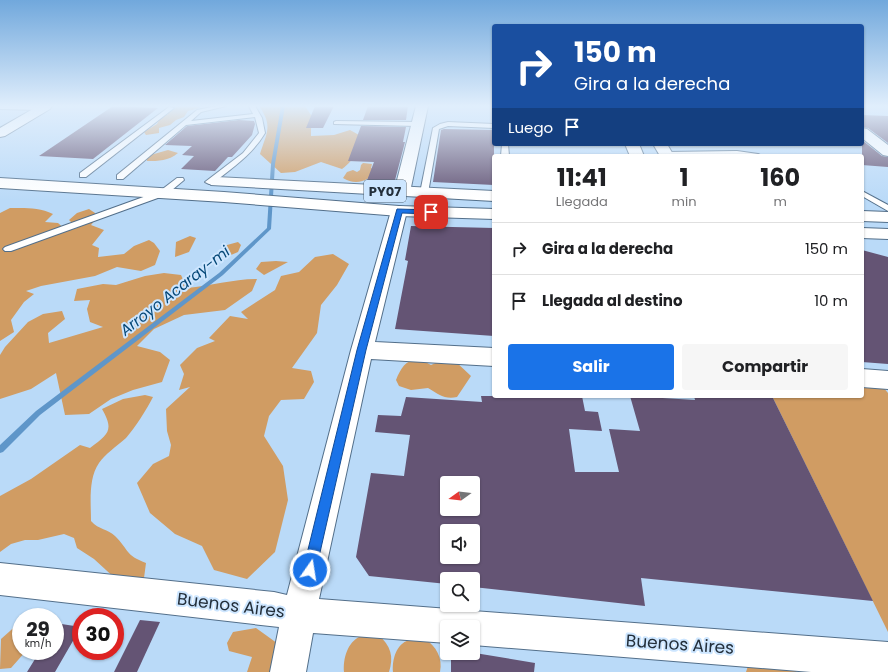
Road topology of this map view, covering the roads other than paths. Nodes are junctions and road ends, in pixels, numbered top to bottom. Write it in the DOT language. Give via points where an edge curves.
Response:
graph roads {
  1 [pos="132,137"];
  2 [pos="167,137"];
  3 [pos="260,137"];
  4 [pos="415,137"];
  5 [pos="434,137"];
  6 [pos="869,137"];
  7 [pos="664,151"];
  8 [pos="887,151"];
  9 [pos="700,154"];
  10 [pos="724,154"];
  11 [pos="744,154"];
  12 [pos="23,170"];
  13 [pos="83,175"];
  14 [pos="120,177"];
  15 [pos="180,180"];
  16 [pos="209,182"];
  17 [pos="0,183"];
  18 [pos="163,193"];
  19 [pos="424,193"];
  20 [pos="864,194"];
  21 [pos="492,196"];
  22 [pos="400,201"];
  23 [pos="864,201"];
  24 [pos="875,201"];
  25 [pos="888,209"];
  26 [pos="492,214"];
  27 [pos="864,216"];
  28 [pos="888,217"];
  29 [pos="864,233"];
  30 [pos="888,234"];
  31 [pos="8,249"];
  32 [pos="362,350"];
  33 [pos="492,357"];
  34 [pos="864,378"];
  35 [pos="888,380"];
  36 [pos="0,579"];
  37 [pos="299,615"];
  38 [pos="440,625"];
  39 [pos="480,629"];
  40 [pos="888,660"];
  41 [pos="288,672"];
  1 -- 13 [label="lane"];
  2 -- 14 [label="lane"];
  3 -- 16 [label="lane" via="249,152"];
  4 -- 22 [label="main road"];
  5 -- 19 [label="lane"];
  6 -- 8 [label="main road"];
  7 -- 9 [label="lane"];
  10 -- 11 [label="lane"];
  12 -- 13 [label="main road, PY07"];
  13 -- 14 [label="main road, PY07"];
  14 -- 15 [label="main road, PY07"];
  15 -- 16 [label="main road, PY07"];
  15 -- 18 [label="lane"];
  16 -- 22 [label="main road, PY07" via="276,185"];
  17 -- 18 [label="main road, PY07"];
  18 -- 22 [label="main road, PY07" via="287,204"];
  18 -- 31 [label="lane"];
  19 -- 21 [label="main road, PY07"];
  19 -- 22 [label="main road, PY07"];
  20 -- 24 [label="lane"];
  22 -- 26 [label="main road, PY07"];
  22 -- 32 [label="main road"];
  23 -- 24 [label="lane"];
  24 -- 25 [label="lane"];
  27 -- 28 [label="main road"];
  29 -- 30 [label="main road"];
  32 -- 33 [label="main road"];
  32 -- 37 [label="main road"];
  34 -- 35 [label="main road"];
  36 -- 37 [label="main road, Buenos Aires" via="274,609"];
  37 -- 38 [label="main road, Buenos Aires"];
  37 -- 41 [label="main road"];
  39 -- 40 [label="main road, Buenos Aires"];
}
